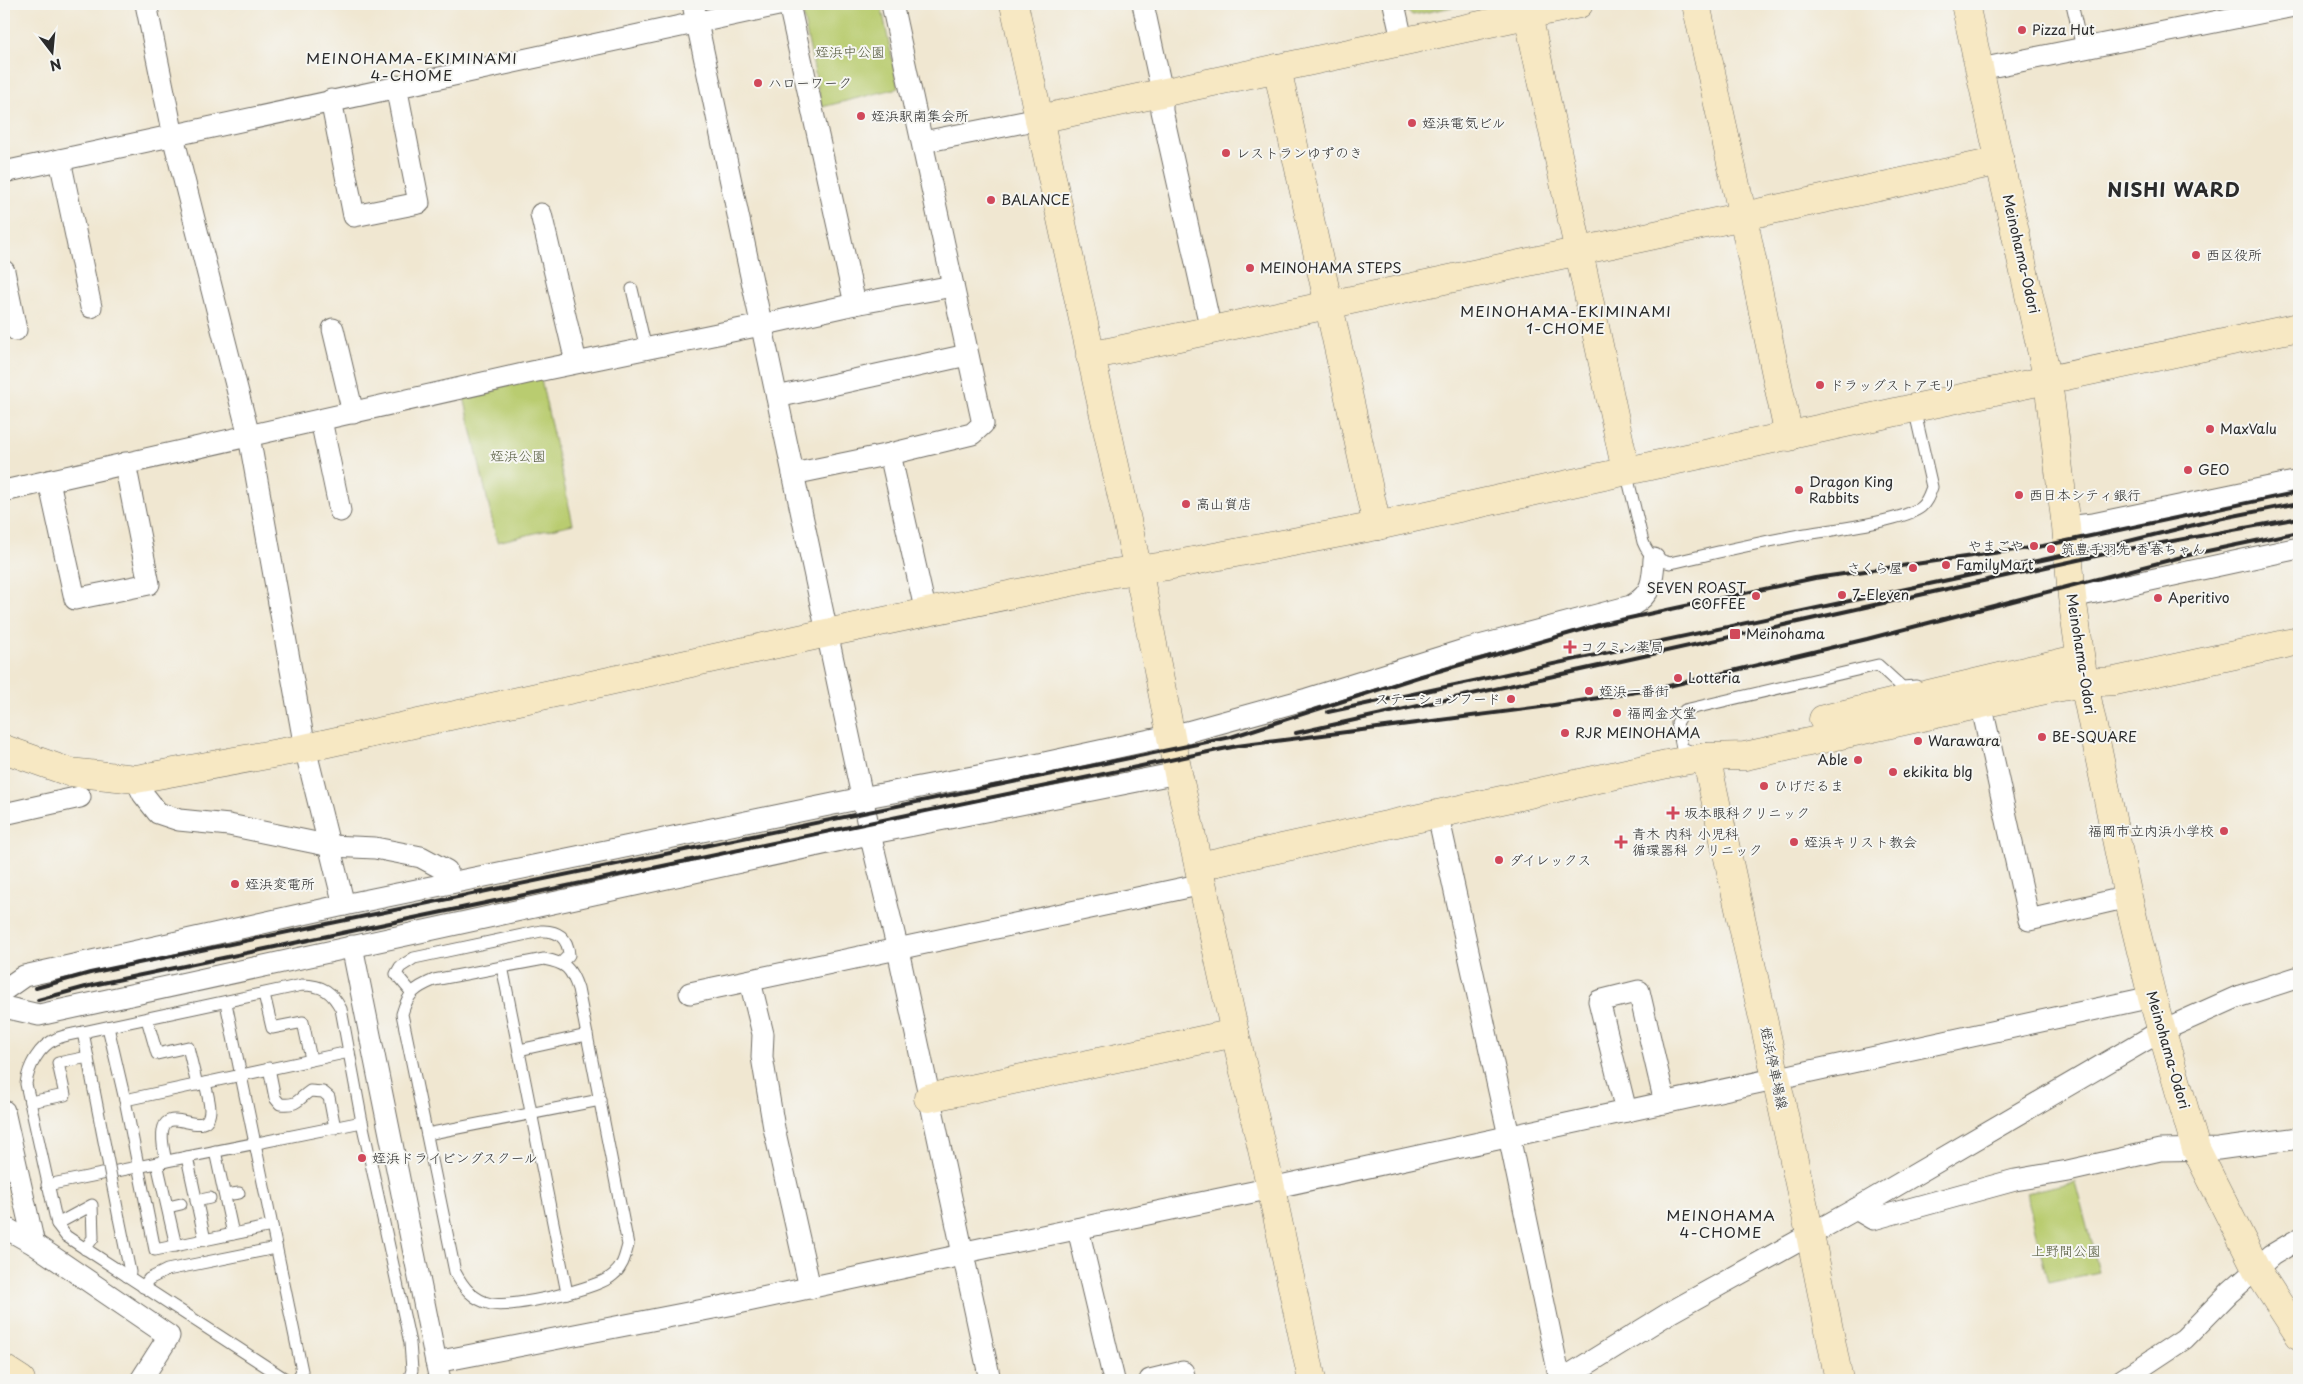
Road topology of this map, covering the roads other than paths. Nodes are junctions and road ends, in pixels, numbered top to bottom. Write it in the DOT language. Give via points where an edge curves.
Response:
graph roads {
  1 [pos="146,4"];
  2 [pos="783,4"];
  3 [pos="790,4"];
  4 [pos="892,4"];
  5 [pos="1014,4"];
  6 [pos="1143,4"];
  7 [pos="1394,4"];
  8 [pos="1579,4"];
  9 [pos="1696,4"];
  10 [pos="1965,4"];
  11 [pos="2072,4"];
  12 [pos="2299,5"];
  13 [pos="695,13"];
  14 [pos="1528,15"];
  15 [pos="1402,40"];
  16 [pos="2082,48"];
  17 [pos="1277,68"];
  18 [pos="1980,69"];
  19 [pos="396,86"];
  20 [pos="1162,92"];
  21 [pos="331,100"];
  22 [pos="1039,119"];
  23 [pos="174,136"];
  24 [pos="923,142"];
  25 [pos="60,160"];
  26 [pos="2000,161"];
  27 [pos="4,172"];
  28 [pos="541,214"];
  29 [pos="1743,217"];
  30 [pos="1579,250"];
  31 [pos="4,271"];
  32 [pos="953,286"];
  33 [pos="632,289"];
  34 [pos="855,304"];
  35 [pos="1329,305"];
  36 [pos="91,307"];
  37 [pos="761,325"];
  38 [pos="2299,327"];
  39 [pos="333,329"];
  40 [pos="16,330"];
  41 [pos="1211,330"];
  42 [pos="646,349"];
  43 [pos="968,355"];
  44 [pos="1090,356"];
  45 [pos="576,362"];
  46 [pos="2048,381"];
  47 [pos="777,397"];
  48 [pos="1914,408"];
  49 [pos="353,413"];
  50 [pos="321,420"];
  51 [pos="249,436"];
  52 [pos="1789,437"];
  53 [pos="890,454"];
  54 [pos="125,463"];
  55 [pos="1626,471"];
  56 [pos="793,474"];
  57 [pos="49,481"];
  58 [pos="2299,481"];
  59 [pos="4,491"];
  60 [pos="340,510"];
  61 [pos="1377,526"];
  62 [pos="2066,527"];
  63 [pos="2299,548"];
  64 [pos="1654,559"];
  65 [pos="1137,570"];
  66 [pos="2072,597"];
  67 [pos="926,613"];
  68 [pos="827,633"];
  69 [pos="2299,641"];
  70 [pos="2082,670"];
  71 [pos="1979,693"];
  72 [pos="1172,735"];
  73 [pos="305,748"];
  74 [pos="4,749"];
  75 [pos="1706,757"];
  76 [pos="1178,772"];
  77 [pos="136,779"];
  78 [pos="80,797"];
  79 [pos="864,798"];
  80 [pos="4,814"];
  81 [pos="1438,815"];
  82 [pos="870,834"];
  83 [pos="330,846"];
  84 [pos="1201,875"];
  85 [pos="451,882"];
  86 [pos="2128,897"];
  87 [pos="344,905"];
  88 [pos="352,946"];
  89 [pos="898,950"];
  90 [pos="562,962"];
  91 [pos="502,966"];
  92 [pos="2299,977"];
  93 [pos="750,981"];
  94 [pos="4,990"];
  95 [pos="412,993"];
  96 [pos="264,994"];
  97 [pos="690,994"];
  98 [pos="2152,997"];
  99 [pos="226,1003"];
  100 [pos="4,1007"];
  101 [pos="147,1019"];
  102 [pos="108,1027"];
  103 [pos="2161,1031"];
  104 [pos="83,1032"];
  105 [pos="1235,1033"];
  106 [pos="587,1035"];
  107 [pos="519,1050"];
  108 [pos="349,1052"];
  109 [pos="88,1057"];
  110 [pos="310,1059"];
  111 [pos="269,1068"];
  112 [pos="241,1075"];
  113 [pos="1777,1079"];
  114 [pos="201,1084"];
  115 [pos="928,1098"];
  116 [pos="125,1100"];
  117 [pos="600,1100"];
  118 [pos="30,1102"];
  119 [pos="1665,1103"];
  120 [pos="4,1111"];
  121 [pos="1626,1111"];
  122 [pos="531,1113"];
  123 [pos="362,1122"];
  124 [pos="335,1128"];
  125 [pos="427,1134"];
  126 [pos="1510,1136"];
  127 [pos="2299,1138"];
  128 [pos="255,1143"];
  129 [pos="2196,1149"];
  130 [pos="215,1151"];
  131 [pos="187,1157"];
  132 [pos="162,1162"];
  133 [pos="137,1167"];
  134 [pos="48,1185"];
  135 [pos="1271,1188"];
  136 [pos="239,1193"];
  137 [pos="225,1196"];
  138 [pos="210,1198"];
  139 [pos="196,1201"];
  140 [pos="181,1204"];
  141 [pos="168,1207"];
  142 [pos="1856,1209"];
  143 [pos="57,1224"];
  144 [pos="272,1226"];
  145 [pos="4,1227"];
  146 [pos="1078,1228"];
  147 [pos="233,1234"];
  148 [pos="1810,1234"];
  149 [pos="2299,1239"];
  150 [pos="205,1240"];
  151 [pos="34,1244"];
  152 [pos="176,1246"];
  153 [pos="276,1248"];
  154 [pos="85,1249"];
  155 [pos="962,1255"];
  156 [pos="2257,1270"];
  157 [pos="127,1276"];
  158 [pos="143,1287"];
  159 [pos="810,1288"];
  160 [pos="567,1292"];
  161 [pos="2299,1335"];
  162 [pos="4,1369"];
  163 [pos="438,1371"];
  164 [pos="21,1380"];
  165 [pos="141,1380"];
  166 [pos="287,1380"];
  167 [pos="297,1380"];
  168 [pos="409,1380"];
  169 [pos="990,1380"];
  170 [pos="1114,1380"];
  171 [pos="1150,1380"];
  172 [pos="1185,1380"];
  173 [pos="1312,1380"];
  174 [pos="1561,1380"];
  175 [pos="1839,1380"];
  176 [pos="2122,1380"];
  1 -- 23 [label="street"];
  2 -- 13 [label="street"];
  3 -- 34 [label="street"];
  4 -- 24 [label="street"];
  5 -- 22 [label="street"];
  6 -- 20 [label="street"];
  7 -- 15 [label="street"];
  8 -- 14 [label="street"];
  9 -- 29 [label="street"];
  10 -- 18 [label="street, Meinohama-Odori"];
  11 -- 16 [label="lane"];
  12 -- 16 [label="street"];
  13 -- 19 [label="street"];
  13 -- 37 [label="street"];
  14 -- 15 [label="street"];
  14 -- 30 [label="street"];
  15 -- 17 [label="street"];
  16 -- 18 [label="street"];
  17 -- 20 [label="street"];
  17 -- 35 [label="street"];
  18 -- 26 [label="street, Meinohama-Odori"];
  19 -- 21 [label="street"];
  19 -- 21 [label="street" via="419,203 354,216"];
  20 -- 22 [label="street"];
  20 -- 41 [label="street" via="1162,111"];
  21 -- 23 [label="street"];
  22 -- 24 [label="street"];
  22 -- 44 [label="street"];
  23 -- 25 [label="street"];
  23 -- 51 [label="street"];
  24 -- 32 [label="street"];
  25 -- 27 [label="street"];
  25 -- 36 [label="street"];
  26 -- 29 [label="street"];
  26 -- 46 [label="street, Meinohama-Odori"];
  28 -- 45 [label="street"];
  29 -- 30 [label="street"];
  29 -- 52 [label="street"];
  30 -- 35 [label="street"];
  30 -- 55 [label="street"];
  31 -- 40 [label="street"];
  32 -- 34 [label="street"];
  32 -- 43 [label="street"];
  33 -- 42 [label="lane"];
  34 -- 37 [label="street"];
  35 -- 41 [label="street"];
  35 -- 61 [label="street"];
  37 -- 42 [label="street"];
  37 -- 47 [label="street"];
  38 -- 46 [label="street"];
  39 -- 49 [label="street"];
  41 -- 44 [label="street"];
  42 -- 45 [label="street"];
  43 -- 47 [label="street"];
  43 -- 53 [label="street" via="983,424 972,434"];
  44 -- 65 [label="street"];
  45 -- 49 [label="street"];
  46 -- 48 [label="street"];
  46 -- 62 [label="street, Meinohama-Odori"];
  47 -- 56 [label="street"];
  48 -- 52 [label="street"];
  48 -- 64 [label="lane" via="1932,487 1920,508 1900,516 1833,531 1670,563"];
  49 -- 50 [label="street"];
  50 -- 51 [label="street"];
  50 -- 60 [label="street"];
  51 -- 54 [label="street"];
  51 -- 73 [label="street"];
  52 -- 55 [label="street"];
  53 -- 56 [label="street"];
  53 -- 67 [label="street"];
  54 -- 57 [label="street"];
  54 -- 57 [label="street" via="149,584 75,599"];
  55 -- 61 [label="street"];
  55 -- 64 [label="lane" via="1642,542"];
  56 -- 68 [label="street"];
  57 -- 59 [label="street"];
  58 -- 62 [label="street"];
  61 -- 65 [label="street"];
  62 -- 66 [label="street, Meinohama-Odori"];
  63 -- 66 [label="street"];
  64 -- 72 [label="street" via="1651,586 1643,599 1631,606 1464,650 1307,699"];
  65 -- 67 [label="street"];
  65 -- 72 [label="street"];
  66 -- 70 [label="street, Meinohama-Odori"];
  67 -- 68 [label="street"];
  68 -- 73 [label="street"];
  68 -- 79 [label="street"];
  69 -- 70 [label="street" via="2115,681"];
  70 -- 71 [label="street"];
  70 -- 86 [label="street, Meinohama-Odori"];
  71 -- 75 [label="street" via="1741,739"];
  71 -- 75 [label="lane" via="1902,687 1878,665 1685,710 1677,723 1682,748"];
  71 -- 86 [label="street" via="2029,920"];
  72 -- 76 [label="street"];
  72 -- 79 [label="street"];
  73 -- 77 [label="street"];
  73 -- 83 [label="street"];
  74 -- 77 [label="street" via="69,772"];
  75 -- 81 [label="street"];
  75 -- 113 [label="street, 姪浜停車場線"];
  76 -- 82 [label="street"];
  76 -- 84 [label="street"];
  77 -- 83 [label="street" via="158,813 179,820 229,824"];
  78 -- 80 [label="street"];
  79 -- 82 [label="street"];
  79 -- 85 [label="street"];
  81 -- 84 [label="street"];
  81 -- 126 [label="street"];
  82 -- 88 [label="street"];
  82 -- 89 [label="street"];
  83 -- 85 [label="street" via="375,848 421,857 447,871"];
  83 -- 87 [label="street"];
  84 -- 89 [label="street"];
  84 -- 105 [label="street"];
  85 -- 87 [label="street"];
  86 -- 98 [label="street, Meinohama-Odori"];
  87 -- 94 [label="street" via="24,976"];
  88 -- 100 [label="street" via="39,1015"];
  88 -- 163 [label="street"];
  89 -- 93 [label="street"];
  89 -- 115 [label="street"];
  90 -- 91 [label="lane" via="544,959"];
  90 -- 95 [label="lane" via="569,954 565,939 550,930 531,933 414,958 400,967 396,974"];
  90 -- 106 [label="lane" via="573,974"];
  91 -- 95 [label="lane" via="434,980"];
  91 -- 107 [label="lane"];
  92 -- 103 [label="street" via="2237,997"];
  93 -- 97 [label="street"];
  93 -- 159 [label="street" via="763,1034 762,1057 774,1128"];
  95 -- 125 [label="lane" via="402,1014"];
  96 -- 99 [label="lane"];
  96 -- 108 [label="lane" via="302,985 326,989 341,1010"];
  96 -- 110 [label="lane" via="272,1028 303,1022"];
  98 -- 103 [label="street, Meinohama-Odori"];
  98 -- 113 [label="street"];
  99 -- 101 [label="lane"];
  99 -- 112 [label="lane"];
  101 -- 102 [label="lane"];
  101 -- 114 [label="lane" via="157,1054 188,1047"];
  102 -- 104 [label="lane"];
  102 -- 116 [label="lane"];
  103 -- 129 [label="street, Meinohama-Odori"];
  103 -- 142 [label="street"];
  104 -- 109 [label="lane"];
  104 -- 118 [label="lane" via="56,1039 44,1047 28,1072 26,1084"];
  105 -- 115 [label="street"];
  105 -- 135 [label="street"];
  106 -- 107 [label="lane"];
  106 -- 117 [label="lane"];
  107 -- 122 [label="lane"];
  108 -- 110 [label="lane"];
  108 -- 123 [label="lane"];
  109 -- 118 [label="lane" via="58,1063 65,1095"];
  109 -- 157 [label="lane, bridge" via="130,1272"];
  110 -- 111 [label="lane"];
  111 -- 112 [label="lane"];
  111 -- 124 [label="lane" via="275,1098 280,1104 298,1102 310,1091 324,1092 329,1097"];
  112 -- 114 [label="lane"];
  112 -- 128 [label="lane"];
  113 -- 119 [label="street"];
  113 -- 148 [label="street, 姪浜停車場線"];
  114 -- 116 [label="lane"];
  114 -- 132 [label="lane" via="210,1112 199,1124 176,1119 167,1121 163,1127"];
  115 -- 155 [label="street"];
  116 -- 133 [label="lane"];
  117 -- 122 [label="lane"];
  117 -- 160 [label="lane" via="628,1245 624,1260 614,1275 601,1283"];
  118 -- 134 [label="lane"];
  119 -- 121 [label="street"];
  119 -- 121 [label="street" via="1639,991 1599,1001"];
  120 -- 151 [label="street"];
  121 -- 126 [label="street"];
  122 -- 125 [label="lane"];
  122 -- 160 [label="lane"];
  123 -- 124 [label="lane"];
  123 -- 168 [label="lane" via="410,1343 412,1370"];
  124 -- 128 [label="lane"];
  125 -- 160 [label="lane" via="453,1265 463,1287 476,1298 491,1304 508,1305"];
  126 -- 135 [label="street"];
  126 -- 174 [label="street"];
  127 -- 129 [label="street"];
  128 -- 130 [label="lane"];
  128 -- 144 [label="lane"];
  129 -- 142 [label="street" via="2160,1150 2015,1180 1873,1219"];
  129 -- 156 [label="street, Meinohama-Odori"];
  130 -- 131 [label="lane"];
  130 -- 137 [label="lane"];
  131 -- 132 [label="lane"];
  131 -- 139 [label="lane"];
  132 -- 133 [label="lane"];
  132 -- 141 [label="lane"];
  133 -- 134 [label="lane"];
  133 -- 152 [label="lane" via="155,1250"];
  134 -- 143 [label="lane"];
  135 -- 146 [label="street"];
  135 -- 173 [label="street"];
  136 -- 137 [label="lane"];
  137 -- 147 [label="lane"];
  138 -- 139 [label="lane"];
  139 -- 150 [label="lane"];
  140 -- 141 [label="lane"];
  141 -- 152 [label="lane"];
  142 -- 148 [label="street"];
  143 -- 154 [label="lane" via="66,1236"];
  143 -- 154 [label="lane" via="92,1205 93,1238"];
  144 -- 147 [label="lane"];
  144 -- 153 [label="lane"];
  145 -- 151 [label="street"];
  146 -- 155 [label="street"];
  146 -- 170 [label="street"];
  147 -- 150 [label="lane"];
  148 -- 174 [label="street" via="1671,1312"];
  148 -- 175 [label="street, 姪浜停車場線"];
  149 -- 156 [label="street" via="2272,1255"];
  150 -- 152 [label="lane"];
  151 -- 165 [label="street" via="169,1336"];
  153 -- 158 [label="lane" via="167,1270 149,1278"];
  153 -- 167 [label="lane" via="302,1371"];
  154 -- 157 [label="lane"];
  155 -- 159 [label="street"];
  155 -- 169 [label="street"];
  156 -- 161 [label="street, Meinohama-Odori"];
  156 -- 176 [label="street" via="2230,1292 2184,1339"];
  157 -- 158 [label="lane"];
  158 -- 166 [label="lane"];
  159 -- 163 [label="street"];
  162 -- 164 [label="street"];
  171 -- 172 [label="street" via="1183,1372"];
}
